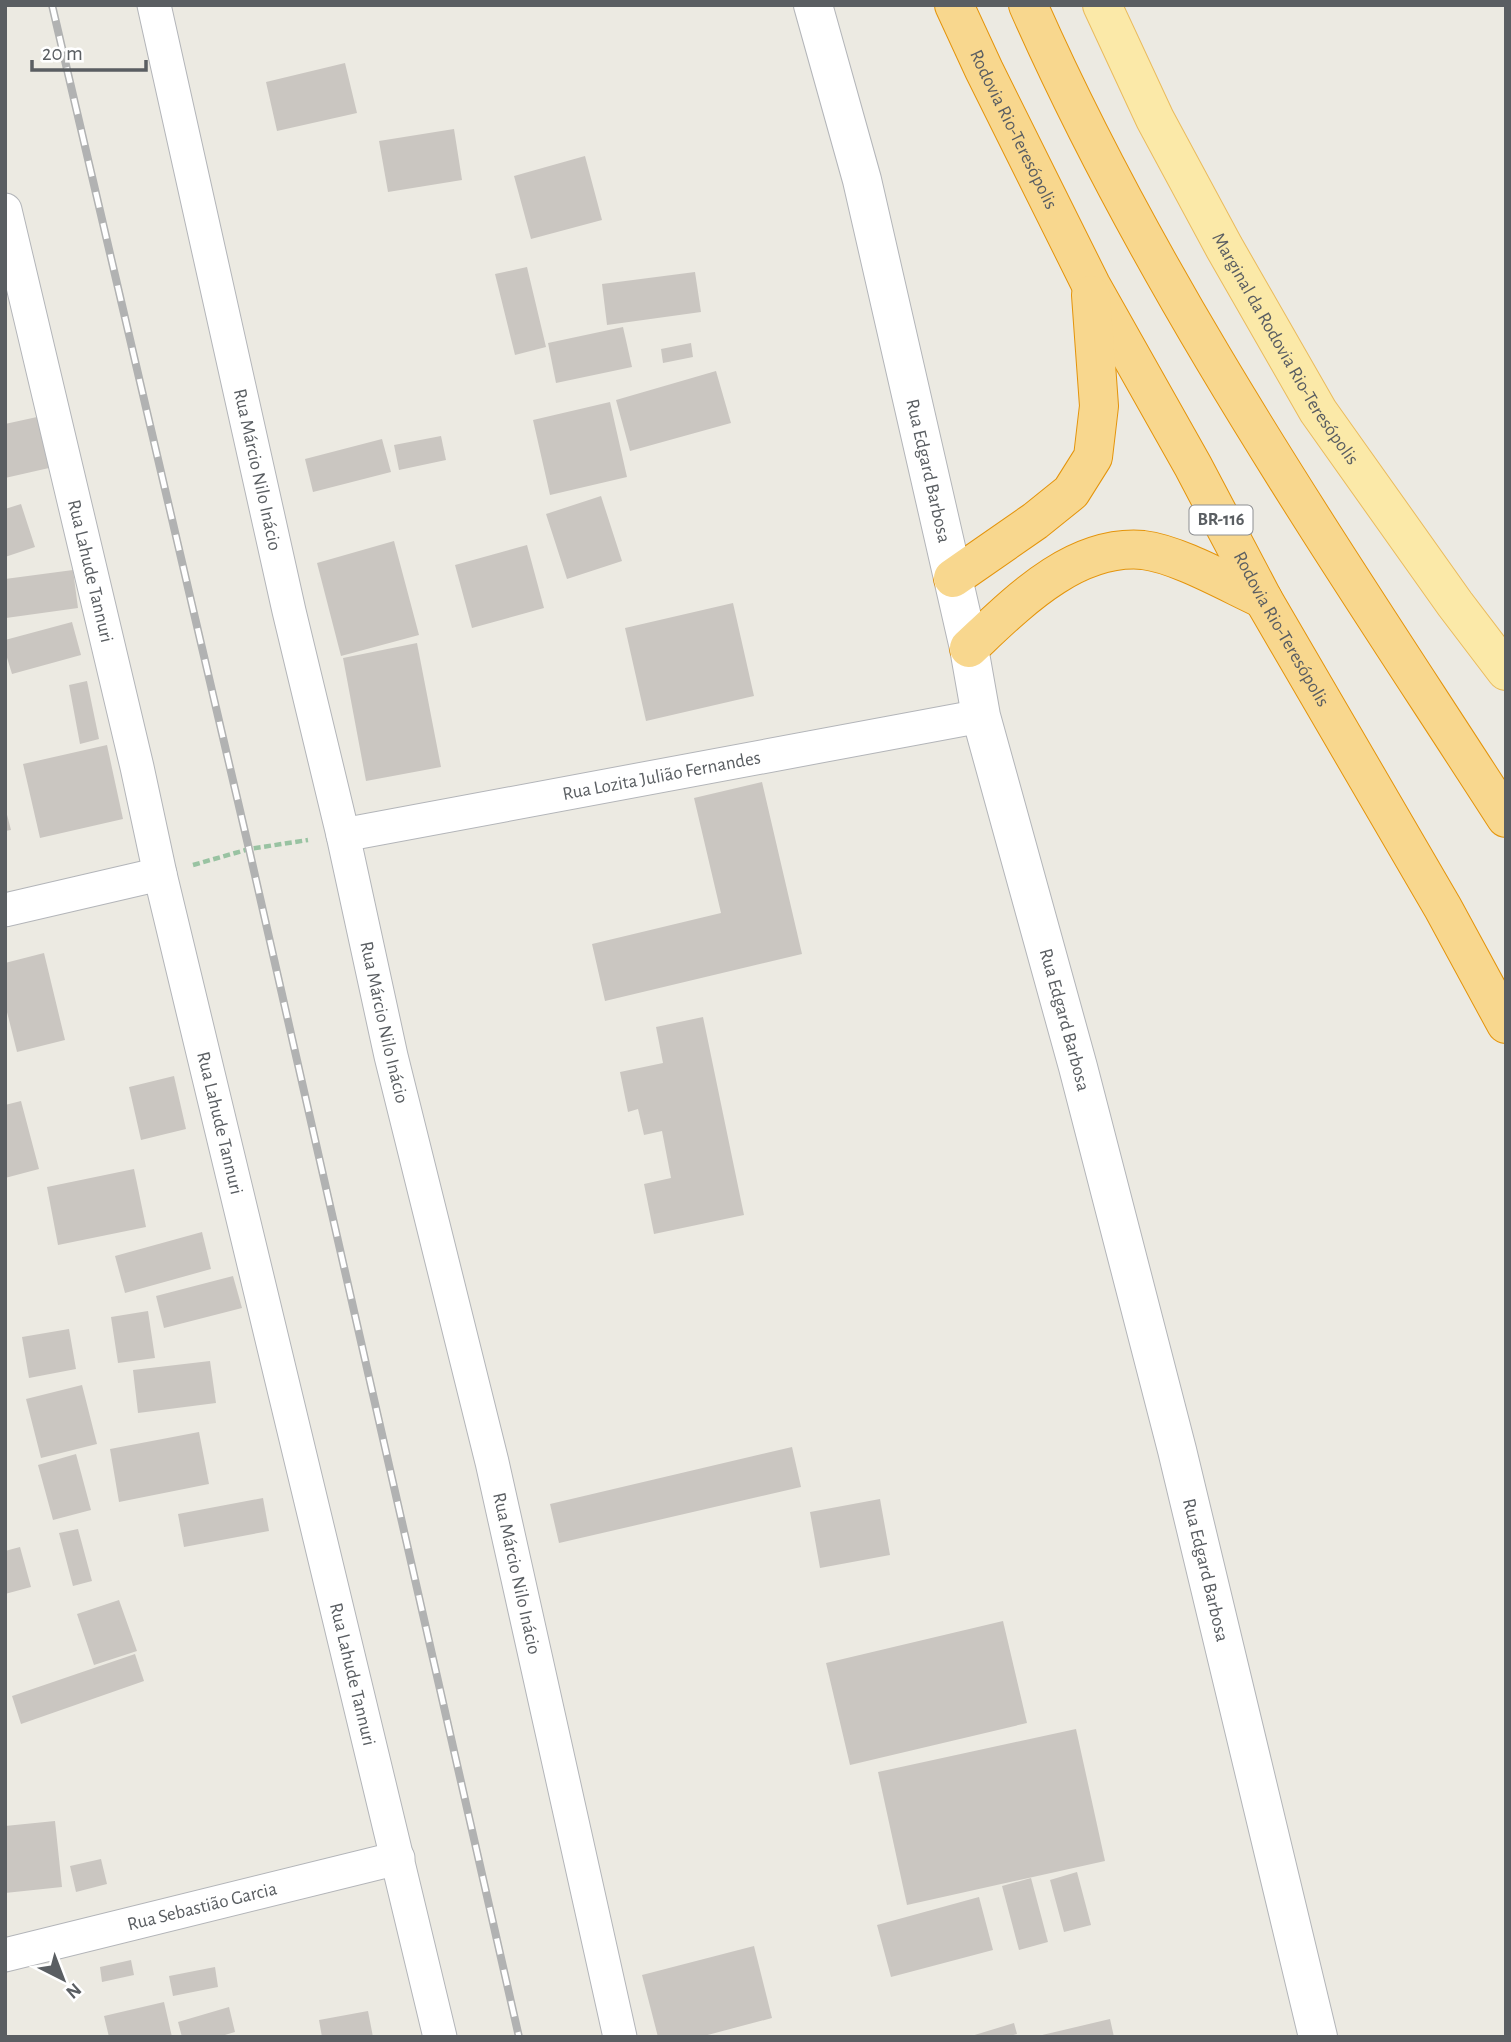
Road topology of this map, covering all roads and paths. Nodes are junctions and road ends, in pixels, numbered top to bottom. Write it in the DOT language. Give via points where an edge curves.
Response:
graph roads {
  1 [pos="154,5"];
  2 [pos="813,5"];
  3 [pos="954,5"];
  4 [pos="1028,5"];
  5 [pos="1102,5"];
  6 [pos="5,209"];
  7 [pos="1091,285"];
  8 [pos="953,578"];
  9 [pos="1263,598"];
  10 [pos="969,649"];
  11 [pos="1506,671"];
  12 [pos="981,716"];
  13 [pos="1506,818"];
  14 [pos="343,835"];
  15 [pos="160,874"];
  16 [pos="5,910"];
  17 [pos="1506,1024"];
  18 [pos="398,1858"];
  19 [pos="5,1955"];
  20 [pos="440,2037"];
  21 [pos="620,2037"];
  22 [pos="1318,2037"];
  1 -- 14 [label="street, Rua Márcio Nilo Inácio"];
  2 -- 8 [label="street, Rua Edgard Barbosa" via="862,180"];
  3 -- 7 [label="highway, Rodovia Rio-Teresópolis / BR-116"];
  4 -- 13 [label="highway" via="1154,258 1287,478"];
  5 -- 11 [label="main road, Marginal da Rodovia Rio-Teresópolis" via="1161,131 1318,411"];
  6 -- 15 [label="street, Rua Lahude Tannuri"];
  7 -- 8 [label="highway" via="1098,406 1093,457 1072,492"];
  7 -- 9 [label="highway, Rodovia Rio-Teresópolis / BR-116"];
  8 -- 10 [label="street, Rua Edgard Barbosa"];
  9 -- 10 [label="highway" via="1174,559 1118,550 1077,563 1047,582"];
  9 -- 17 [label="highway, Rodovia Rio-Teresópolis / BR-116"];
  10 -- 12 [label="street, Rua Edgard Barbosa"];
  12 -- 14 [label="street, Rua Lozita Julião Fernandes"];
  12 -- 22 [label="street, Rua Edgard Barbosa" via="1079,1067"];
  14 -- 15 [label="path" via="249,849"];
  14 -- 21 [label="street, Rua Márcio Nilo Inácio" via="391,1056 492,1462"];
  15 -- 16 [label="street"];
  15 -- 18 [label="street, Rua Lahude Tannuri"];
  18 -- 19 [label="street, Rua Sebastião Garcia"];
  18 -- 20 [label="street, Rua Lahude Tannuri"];
}
